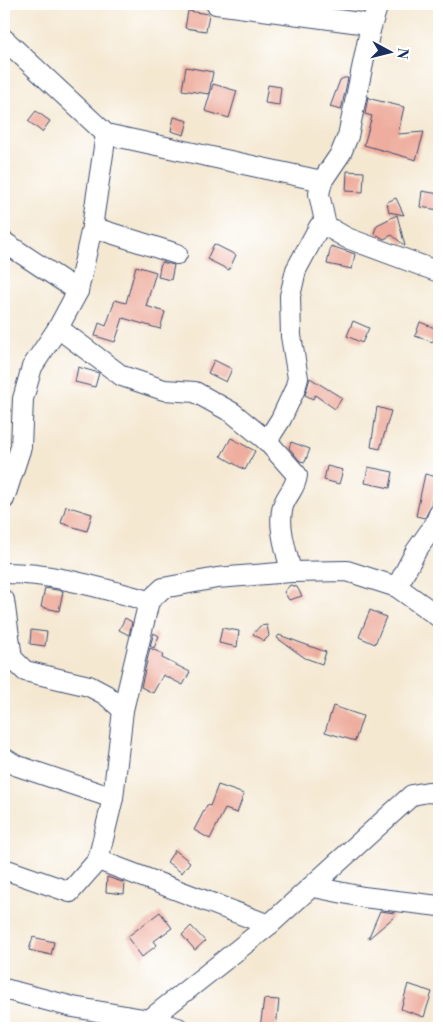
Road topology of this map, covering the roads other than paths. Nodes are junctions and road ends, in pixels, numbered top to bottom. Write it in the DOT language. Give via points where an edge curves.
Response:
graph roads {
  1 [pos="216,4"];
  2 [pos="378,4"];
  3 [pos="370,30"];
  4 [pos="4,39"];
  5 [pos="106,134"];
  6 [pos="322,181"];
  7 [pos="326,226"];
  8 [pos="92,227"];
  9 [pos="4,242"];
  10 [pos="176,254"];
  11 [pos="439,272"];
  12 [pos="78,291"];
  13 [pos="58,328"];
  14 [pos="267,441"];
  15 [pos="4,500"];
  16 [pos="439,514"];
  17 [pos="291,572"];
  18 [pos="4,573"];
  19 [pos="397,587"];
  20 [pos="4,600"];
  21 [pos="149,600"];
  22 [pos="439,617"];
  23 [pos="122,710"];
  24 [pos="4,758"];
  25 [pos="439,794"];
  26 [pos="113,798"];
  27 [pos="98,860"];
  28 [pos="4,869"];
  29 [pos="314,887"];
  30 [pos="439,906"];
  31 [pos="269,926"];
  32 [pos="4,989"];
  33 [pos="149,1020"];
  34 [pos="178,1028"];
  1 -- 3 [label="street" via="366,24"];
  2 -- 3 [label="street"];
  3 -- 6 [label="street" via="348,136"];
  4 -- 5 [label="street"];
  5 -- 6 [label="street"];
  5 -- 8 [label="street"];
  6 -- 7 [label="street" via="319,194"];
  7 -- 11 [label="street" via="387,254"];
  7 -- 14 [label="street" via="319,227 296,270 290,296 291,336 298,378 281,419"];
  8 -- 10 [label="street"];
  8 -- 12 [label="street"];
  9 -- 12 [label="street"];
  12 -- 13 [label="street"];
  13 -- 14 [label="street" via="122,376 164,390 195,392 233,413"];
  13 -- 15 [label="street" via="32,367 23,399 21,447"];
  14 -- 17 [label="street" via="297,475 296,485 281,515"];
  16 -- 19 [label="street"];
  17 -- 19 [label="street" via="347,572"];
  17 -- 21 [label="street" via="217,578 163,588"];
  18 -- 21 [label="street" via="59,578"];
  19 -- 22 [label="street"];
  20 -- 23 [label="street" via="12,658 25,671 89,686 106,695"];
  21 -- 23 [label="street"];
  23 -- 26 [label="street"];
  24 -- 26 [label="street"];
  25 -- 29 [label="street" via="412,795"];
  26 -- 27 [label="street"];
  27 -- 28 [label="street" via="70,892"];
  27 -- 31 [label="street"];
  29 -- 30 [label="street" via="363,897"];
  29 -- 31 [label="street"];
  31 -- 33 [label="street"];
  32 -- 33 [label="street" via="73,1007"];
  33 -- 34 [label="street"];
}
